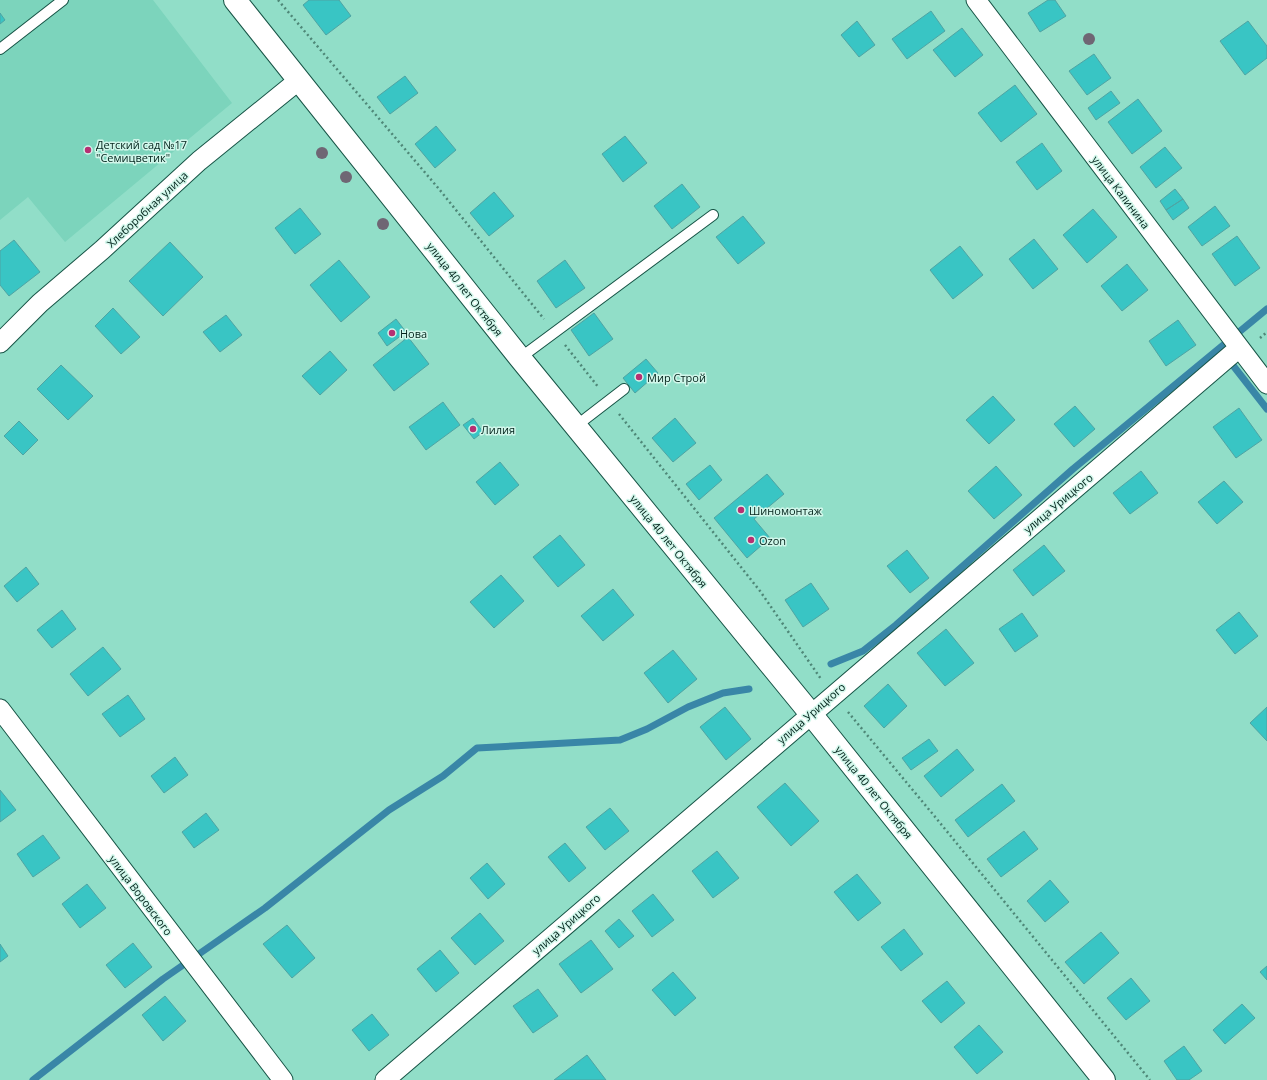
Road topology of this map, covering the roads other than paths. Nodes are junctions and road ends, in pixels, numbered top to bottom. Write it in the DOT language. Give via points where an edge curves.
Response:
graph roads {
  1 [pos="63,0"];
  2 [pos="235,0"];
  3 [pos="976,0"];
  4 [pos="0,49"];
  5 [pos="299,80"];
  6 [pos="713,215"];
  7 [pos="0,343"];
  8 [pos="1239,348"];
  9 [pos="520,358"];
  10 [pos="1267,384"];
  11 [pos="624,389"];
  12 [pos="576,426"];
  13 [pos="0,709"];
  14 [pos="811,714"];
  15 [pos="283,1080"];
  16 [pos="385,1080"];
  17 [pos="1104,1080"];
  1 -- 4 [label="lane"];
  2 -- 5 [label="street, улица 40 лет Октября"];
  3 -- 8 [label="street, улица Калинина"];
  5 -- 7 [label="street, Хлеборобная улица" via="199,161 40,303"];
  5 -- 9 [label="street, улица 40 лет Октября"];
  6 -- 9 [label="lane"];
  8 -- 10 [label="street, улица Калинина"];
  8 -- 14 [label="street, улица Урицкого"];
  9 -- 12 [label="street, улица 40 лет Октября"];
  11 -- 12 [label="lane"];
  12 -- 14 [label="street, улица 40 лет Октября"];
  13 -- 15 [label="street, улица Воровского"];
  14 -- 16 [label="street, улица Урицкого"];
  14 -- 17 [label="street, улица 40 лет Октября"];
}
